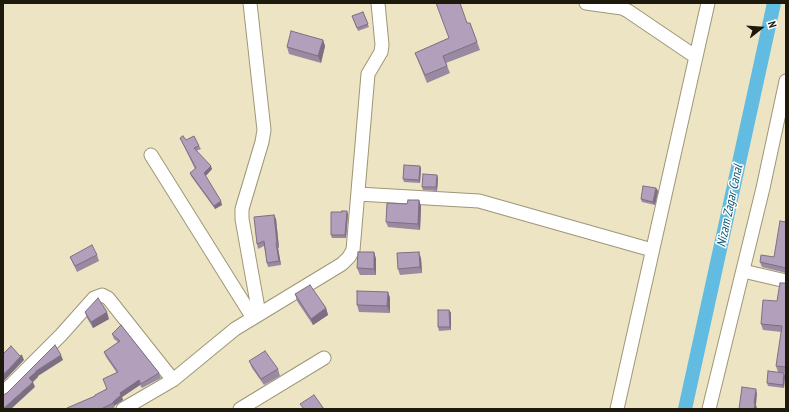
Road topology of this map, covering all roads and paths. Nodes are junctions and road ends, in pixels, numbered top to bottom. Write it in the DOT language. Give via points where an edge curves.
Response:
graph roads {
  1 [pos="250,3"];
  2 [pos="378,3"];
  3 [pos="586,3"];
  4 [pos="708,3"];
  5 [pos="696,57"];
  6 [pos="786,83"];
  7 [pos="151,155"];
  8 [pos="358,194"];
  9 [pos="652,250"];
  10 [pos="742,272"];
  11 [pos="786,281"];
  12 [pos="256,316"];
  13 [pos="324,358"];
  14 [pos="173,380"];
  15 [pos="3,393"];
  16 [pos="123,409"];
  17 [pos="240,409"];
  18 [pos="617,409"];
  19 [pos="709,409"];
  1 -- 12 [label="street" via="264,130 242,209 242,219"];
  2 -- 8 [label="street" via="382,46 368,74"];
  3 -- 5 [label="street" via="622,8"];
  4 -- 5 [label="street"];
  5 -- 9 [label="street"];
  6 -- 10 [label="street" via="764,188"];
  7 -- 12 [label="street"];
  8 -- 9 [label="street" via="479,201"];
  8 -- 12 [label="street" via="353,250 349,257 342,264"];
  9 -- 18 [label="street"];
  10 -- 11 [label="street"];
  10 -- 19 [label="street"];
  12 -- 14 [label="street"];
  13 -- 17 [label="street"];
  14 -- 15 [label="street" via="108,298 102,295 94,298"];
  14 -- 16 [label="street"];
}
